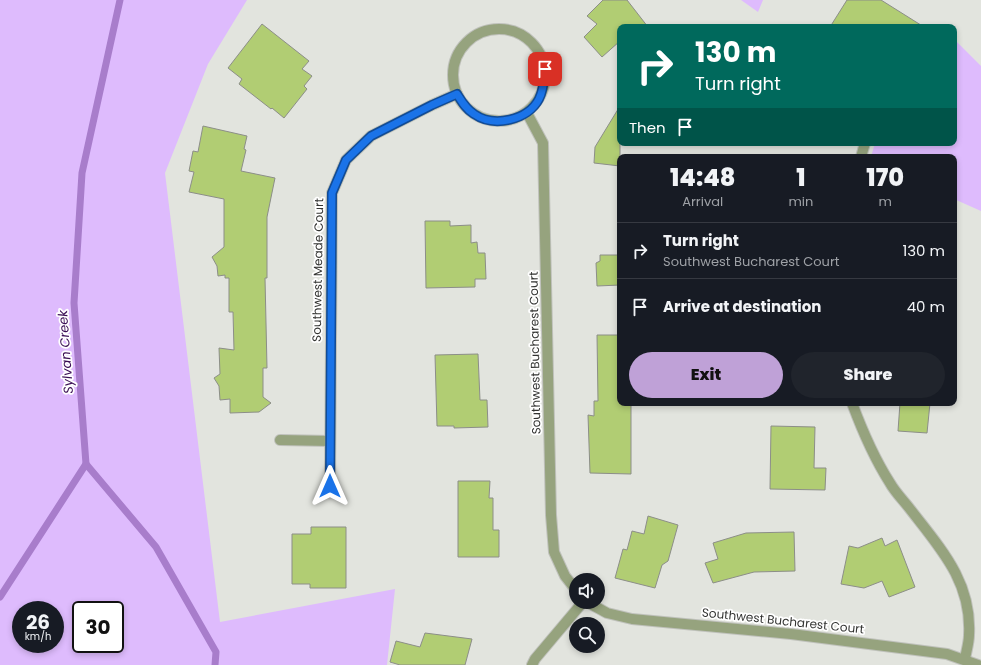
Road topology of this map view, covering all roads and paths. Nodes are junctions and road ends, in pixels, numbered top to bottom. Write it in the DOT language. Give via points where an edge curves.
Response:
graph roads {
  1 [pos="457,94"];
  2 [pos="527,112"];
  3 [pos="853,406"];
  4 [pos="280,440"];
  5 [pos="330,441"];
  6 [pos="330,486"];
  7 [pos="569,581"];
  8 [pos="577,609"];
  9 [pos="600,609"];
  10 [pos="965,659"];
  11 [pos="532,665"];
  12 [pos="978,665"];
  1 -- 2 [label="street" via="475,115 488,120 509,121"];
  1 -- 2 [label="street" via="454,68 465,44 480,33 496,29 513,31 528,39 539,52 545,69 544,86 538,100"];
  1 -- 5 [label="street, Southwest Meade Court" via="371,136 346,160 332,193"];
  2 -- 7 [label="street, Southwest Bucharest Court" via="543,143 551,515 554,552"];
  3 -- 10 [label="street" via="890,484 943,551 956,572 963,590 969,623"];
  4 -- 5 [label="street"];
  5 -- 6 [label="street, Southwest Meade Court"];
  8 -- 11 [label="street"];
  9 -- 10 [label="street, Southwest Bucharest Court" via="632,619 791,634 947,654"];
  10 -- 12 [label="street, Southwest Bucharest Court"];
}
